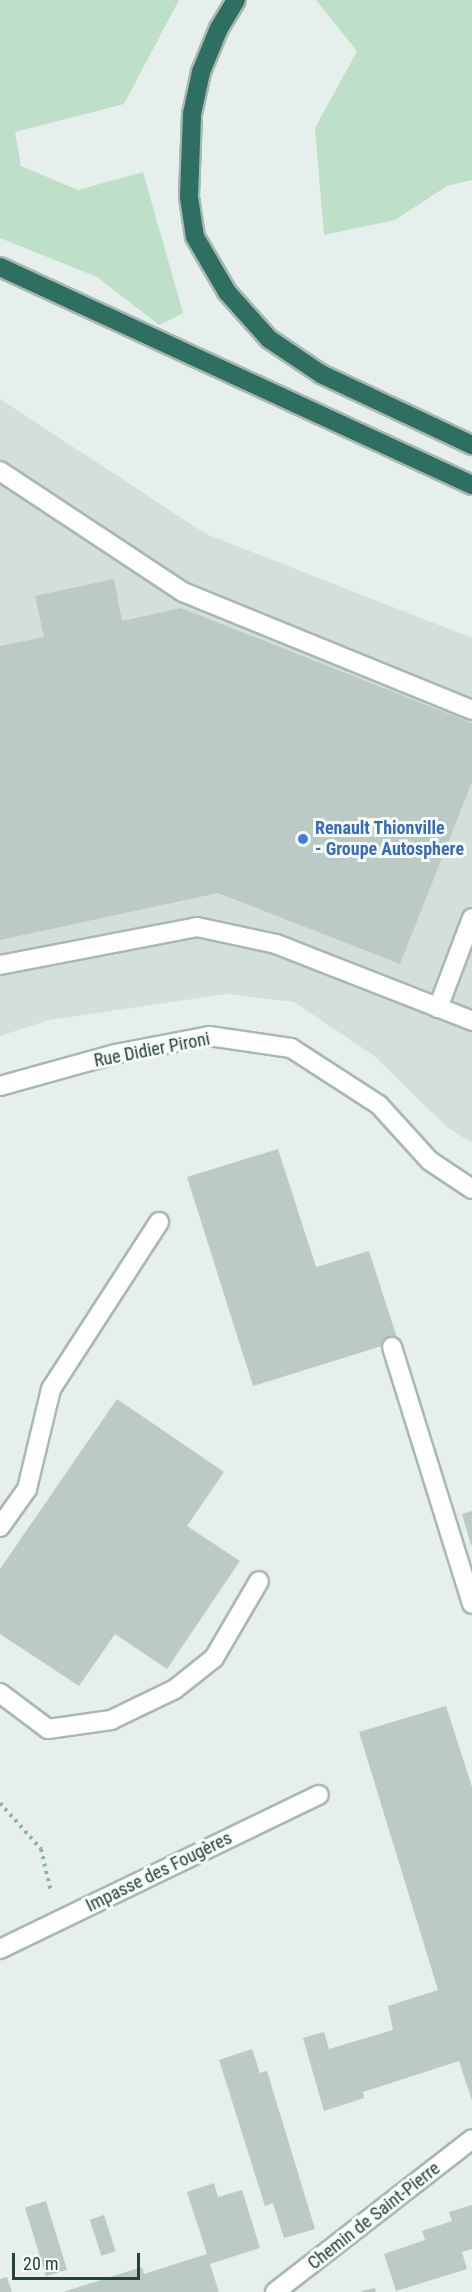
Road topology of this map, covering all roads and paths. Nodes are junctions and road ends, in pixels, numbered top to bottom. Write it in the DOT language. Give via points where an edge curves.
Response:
graph roads {
  1 [pos="236,0"];
  2 [pos="0,267"];
  3 [pos="472,445"];
  4 [pos="0,471"];
  5 [pos="472,485"];
  6 [pos="472,710"];
  7 [pos="472,918"];
  8 [pos="0,965"];
  9 [pos="438,1008"];
  10 [pos="472,1021"];
  11 [pos="0,1086"];
  12 [pos="472,1189"];
  13 [pos="159,1222"];
  14 [pos="392,1347"];
  15 [pos="0,1527"];
  16 [pos="259,1581"];
  17 [pos="472,1604"];
  18 [pos="0,1692"];
  19 [pos="319,1795"];
  20 [pos="0,1803"];
  21 [pos="58,1922"];
  22 [pos="0,1949"];
  23 [pos="472,2139"];
  24 [pos="275,2292"];
  1 -- 3 [label="highway" via="219,28 201,72 192,114 189,197 195,237 227,292 269,339 321,374"];
  2 -- 5 [label="highway"];
  4 -- 6 [label="street" via="183,592"];
  7 -- 9 [label="street"];
  8 -- 9 [label="street" via="197,927 276,944"];
  9 -- 10 [label="street"];
  11 -- 12 [label="street, Rue Didier Pironi" via="115,1054 209,1036 291,1048 379,1105 429,1161"];
  13 -- 15 [label="street" via="51,1389 27,1489"];
  14 -- 17 [label="street"];
  16 -- 18 [label="street" via="214,1658 175,1689 111,1720 48,1729"];
  19 -- 21 [label="street, Impasse des Fougères"];
  20 -- 21 [label="path" via="41,1849"];
  21 -- 22 [label="street, Impasse des Fougères"];
  23 -- 24 [label="street, Chemin de Saint-Pierre"];
}
